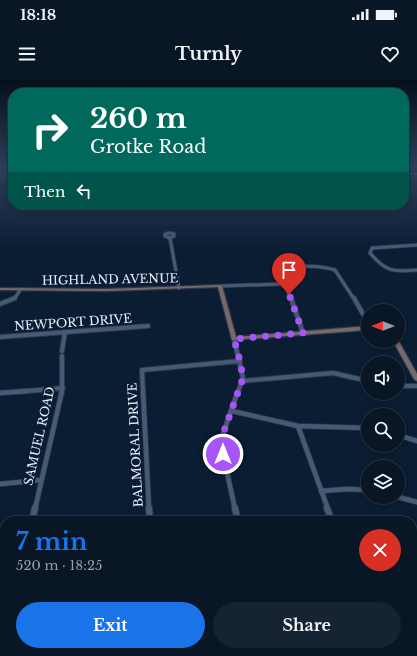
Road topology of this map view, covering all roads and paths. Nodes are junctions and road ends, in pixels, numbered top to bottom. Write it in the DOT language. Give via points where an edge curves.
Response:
graph roads {
  1 [pos="170,238"];
  2 [pos="417,245"];
  3 [pos="417,270"];
  4 [pos="283,284"];
  5 [pos="220,286"];
  6 [pos="179,288"];
  7 [pos="0,289"];
  8 [pos="21,289"];
  9 [pos="0,304"];
  10 [pos="361,311"];
  11 [pos="148,326"];
  12 [pos="361,329"];
  13 [pos="65,332"];
  14 [pos="303,333"];
  15 [pos="0,337"];
  16 [pos="234,339"];
  17 [pos="400,348"];
  18 [pos="240,361"];
  19 [pos="361,379"];
  20 [pos="417,379"];
  21 [pos="242,381"];
  22 [pos="405,386"];
  23 [pos="417,386"];
  24 [pos="63,388"];
  25 [pos="0,393"];
  26 [pos="232,411"];
  27 [pos="298,426"];
  28 [pos="361,428"];
  29 [pos="405,437"];
  30 [pos="417,441"];
  31 [pos="40,480"];
  32 [pos="0,484"];
  33 [pos="361,490"];
  34 [pos="321,491"];
  35 [pos="405,499"];
  36 [pos="417,502"];
  37 [pos="33,516"];
  38 [pos="150,516"];
  39 [pos="237,516"];
  40 [pos="330,516"];
  1 -- 6 [label="street"];
  2 -- 3 [label="street" via="372,248 370,253 387,270"];
  4 -- 5 [label="street"];
  4 -- 10 [label="street" via="280,273 287,269 321,266 330,268 341,278"];
  4 -- 14 [label="street"];
  5 -- 6 [label="street, HIGHLAND AVENUE"];
  5 -- 16 [label="street"];
  6 -- 8 [label="street, HIGHLAND AVENUE"];
  7 -- 8 [label="street, HIGHLAND AVENUE"];
  8 -- 9 [label="street" via="14,300"];
  11 -- 13 [label="street, NEWPORT DRIVE"];
  12 -- 14 [label="street"];
  13 -- 15 [label="street, NEWPORT DRIVE"];
  13 -- 24 [label="street, SAMUEL ROAD" via="62,354"];
  14 -- 16 [label="street"];
  16 -- 18 [label="street"];
  17 -- 20 [label="street"];
  18 -- 21 [label="street"];
  18 -- 38 [label="street, BALMORAL DRIVE" via="142,370"];
  19 -- 21 [label="street" via="333,373"];
  21 -- 26 [label="street"];
  22 -- 23 [label="street"];
  24 -- 25 [label="street"];
  24 -- 31 [label="street, SAMUEL ROAD"];
  26 -- 27 [label="street"];
  26 -- 39 [label="street" via="223,434 223,454"];
  27 -- 28 [label="street"];
  27 -- 34 [label="street"];
  29 -- 30 [label="street"];
  31 -- 32 [label="street"];
  31 -- 37 [label="street, SAMUEL ROAD"];
  33 -- 34 [label="street"];
  34 -- 40 [label="street"];
  35 -- 36 [label="street"];
}
